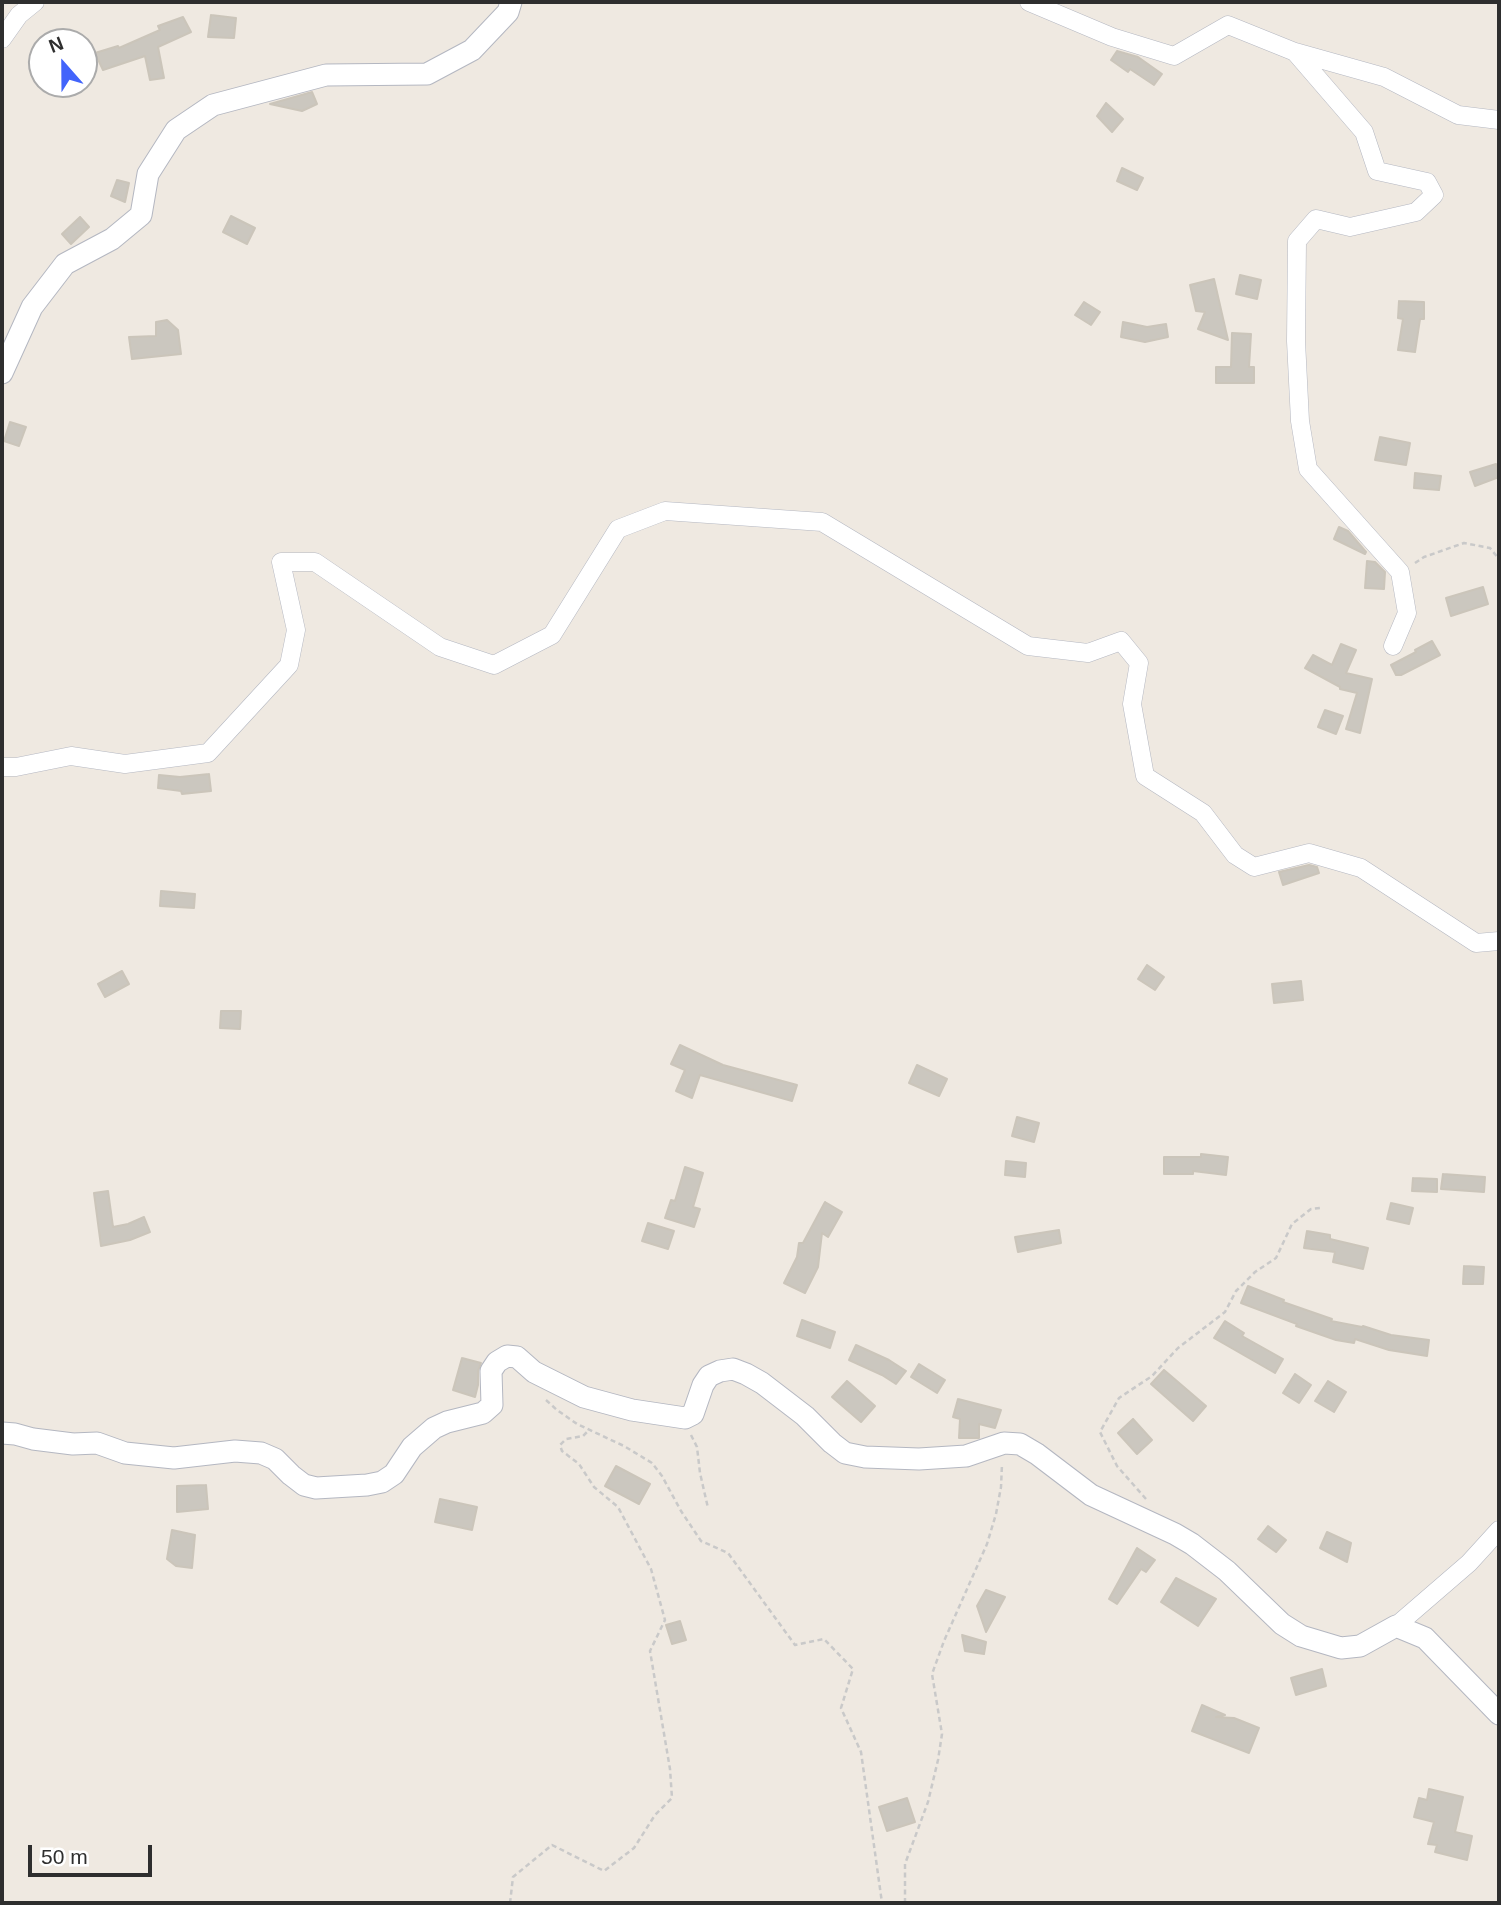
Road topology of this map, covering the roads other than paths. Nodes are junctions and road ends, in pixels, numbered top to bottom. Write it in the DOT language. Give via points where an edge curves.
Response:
graph roads {
  1 [pos="35,2"];
  2 [pos="511,2"];
  3 [pos="1029,2"];
  4 [pos="2,39"];
  5 [pos="1295,52"];
  6 [pos="1499,120"];
  7 [pos="2,373"];
  8 [pos="1393,646"];
  9 [pos="2,767"];
  10 [pos="1499,941"];
  11 [pos="2,1433"];
  12 [pos="1499,1530"];
  13 [pos="1396,1626"];
  14 [pos="1499,1714"];
  1 -- 4 [label="street"];
  2 -- 7 [label="street" via="509,12 472,50 427,74 326,75 212,105 176,130 148,174 141,215 112,239 65,264 32,307"];
  3 -- 5 [label="street" via="1112,37 1174,56 1228,25"];
  5 -- 6 [label="street" via="1384,77 1458,115"];
  5 -- 8 [label="street" via="1364,132 1377,171 1426,182 1434,195 1416,212 1350,227 1316,219 1297,241 1296,341 1308,469 1400,572 1407,613"];
  9 -- 10 [label="street" via="71,757 125,764 208,753 289,665 296,630 281,562 315,562 440,647 494,665 552,635 618,529 665,511 822,522 1028,646 1088,653 1121,641 1139,663 1132,704 1145,776 1203,813 1235,855 1254,867 1309,853 1361,869 1476,943"];
  11 -- 13 [label="street" via="73,1444 97,1443 125,1453 174,1458 261,1453 275,1459 304,1485 367,1485 394,1474 412,1447 434,1428 483,1413 492,1405 491,1371 507,1356 517,1357 534,1372 584,1397 685,1418 693,1414 709,1376 733,1369 762,1383 845,1453 919,1459 966,1456 1004,1443 1020,1444 1091,1495 1184,1539 1301,1636 1341,1648 1360,1646"];
  12 -- 13 [label="street" via="1469,1563"];
  13 -- 14 [label="street" via="1424,1638"];
}
